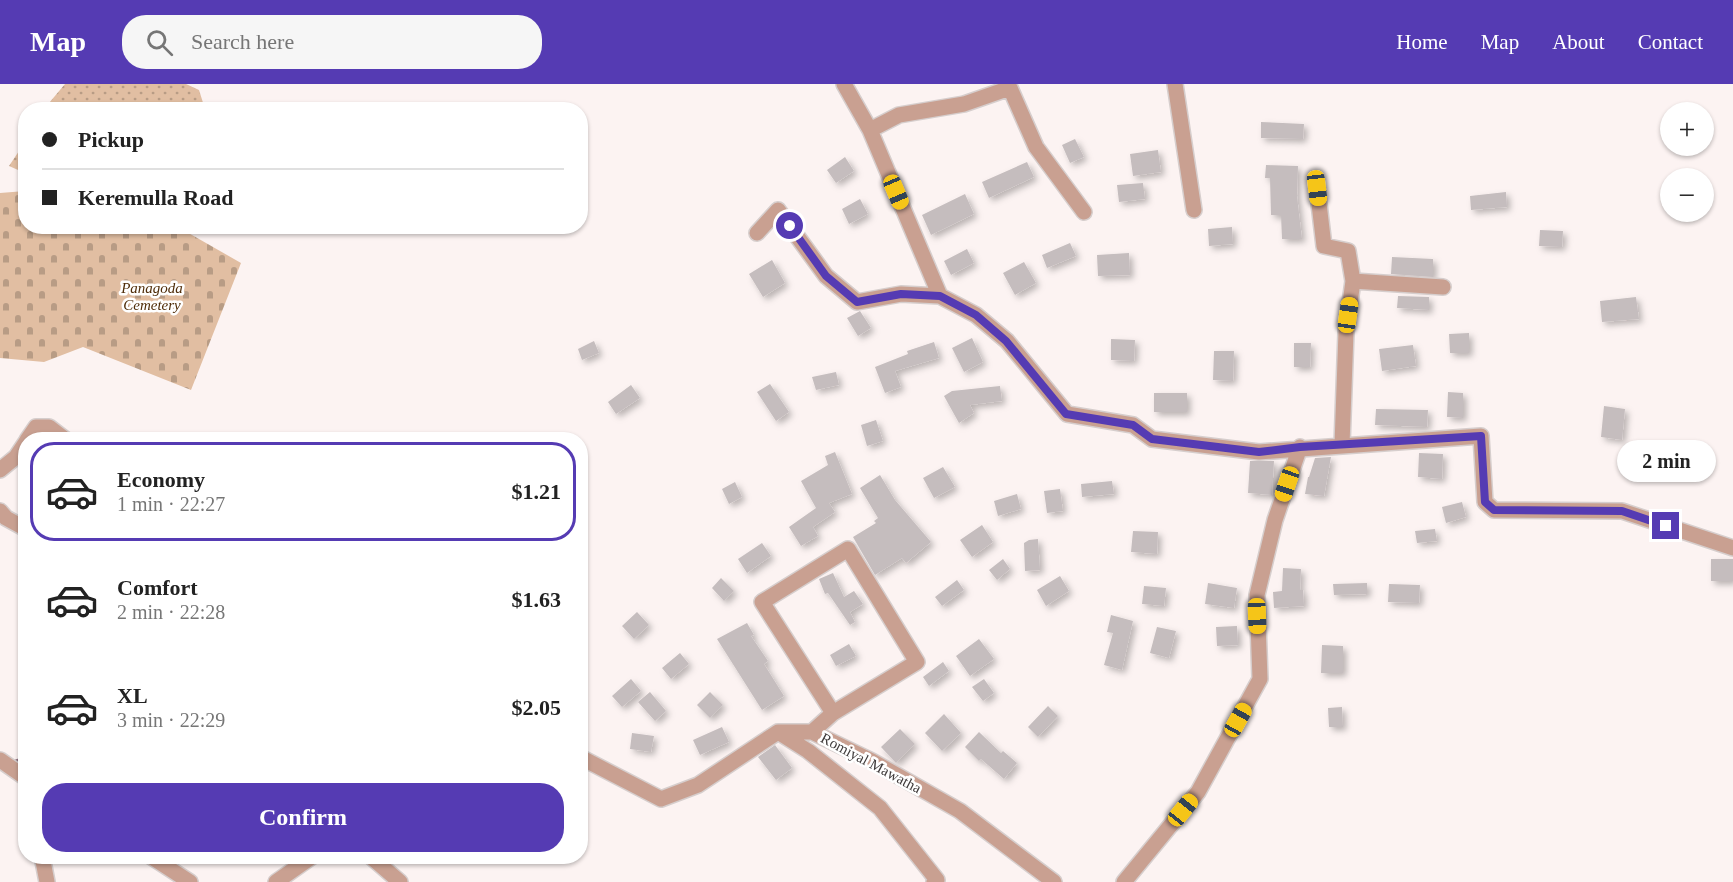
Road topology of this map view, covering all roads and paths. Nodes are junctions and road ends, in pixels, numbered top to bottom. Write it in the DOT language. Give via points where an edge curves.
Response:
graph roads {
  1 [pos="844,84"];
  2 [pos="1175,84"];
  3 [pos="1013,86"];
  4 [pos="870,130"];
  5 [pos="1317,188"];
  6 [pos="1194,210"];
  7 [pos="1084,212"];
  8 [pos="757,233"];
  9 [pos="1353,281"];
  10 [pos="1443,287"];
  11 [pos="940,296"];
  12 [pos="32,432"];
  13 [pos="56,432"];
  14 [pos="1342,445"];
  15 [pos="1300,447"];
  16 [pos="18,454"];
  17 [pos="0,470"];
  18 [pos="0,511"];
  19 [pos="18,525"];
  20 [pos="1733,548"];
  21 [pos="833,713"];
  22 [pos="778,732"];
  23 [pos="812,732"];
  24 [pos="0,760"];
  25 [pos="588,761"];
  26 [pos="18,773"];
  27 [pos="44,864"];
  28 [pos="162,864"];
  29 [pos="302,864"];
  30 [pos="379,864"];
  31 [pos="47,882"];
  32 [pos="190,882"];
  33 [pos="276,882"];
  34 [pos="400,882"];
  35 [pos="934,882"];
  36 [pos="1054,882"];
  37 [pos="1124,882"];
  1 -- 4 [label="street"];
  2 -- 6 [label="street"];
  3 -- 4 [label="street" via="964,104 899,115"];
  3 -- 7 [label="street" via="1036,147"];
  4 -- 11 [label="street"];
  5 -- 9 [label="street" via="1324,246 1348,251"];
  8 -- 11 [label="street" via="778,210 826,276 857,302 901,294"];
  9 -- 10 [label="street"];
  9 -- 14 [label="street" via="1346,332"];
  11 -- 15 [label="street" via="976,315 1006,341 1066,414 1133,425 1152,439 1259,452"];
  12 -- 13 [label="street" via="36,427 49,427"];
  14 -- 15 [label="street"];
  14 -- 20 [label="street" via="1481,436 1485,502 1494,510 1622,511"];
  15 -- 37 [label="street" via="1275,520 1257,595 1260,679 1198,792"];
  16 -- 17 [label="street"];
  18 -- 19 [label="street"];
  21 -- 21 [label="street" via="917,662 848,549 762,602"];
  21 -- 23 [label="street"];
  22 -- 23 [label="street, Romiyal Mawatha"];
  22 -- 25 [label="street" via="698,785 661,799"];
  22 -- 35 [label="street" via="880,808 937,880"];
  23 -- 36 [label="street, Romiyal Mawatha" via="960,811"];
  24 -- 26 [label="street"];
  27 -- 31 [label="street"];
  28 -- 32 [label="street"];
  29 -- 33 [label="street"];
  30 -- 34 [label="street"];
}
